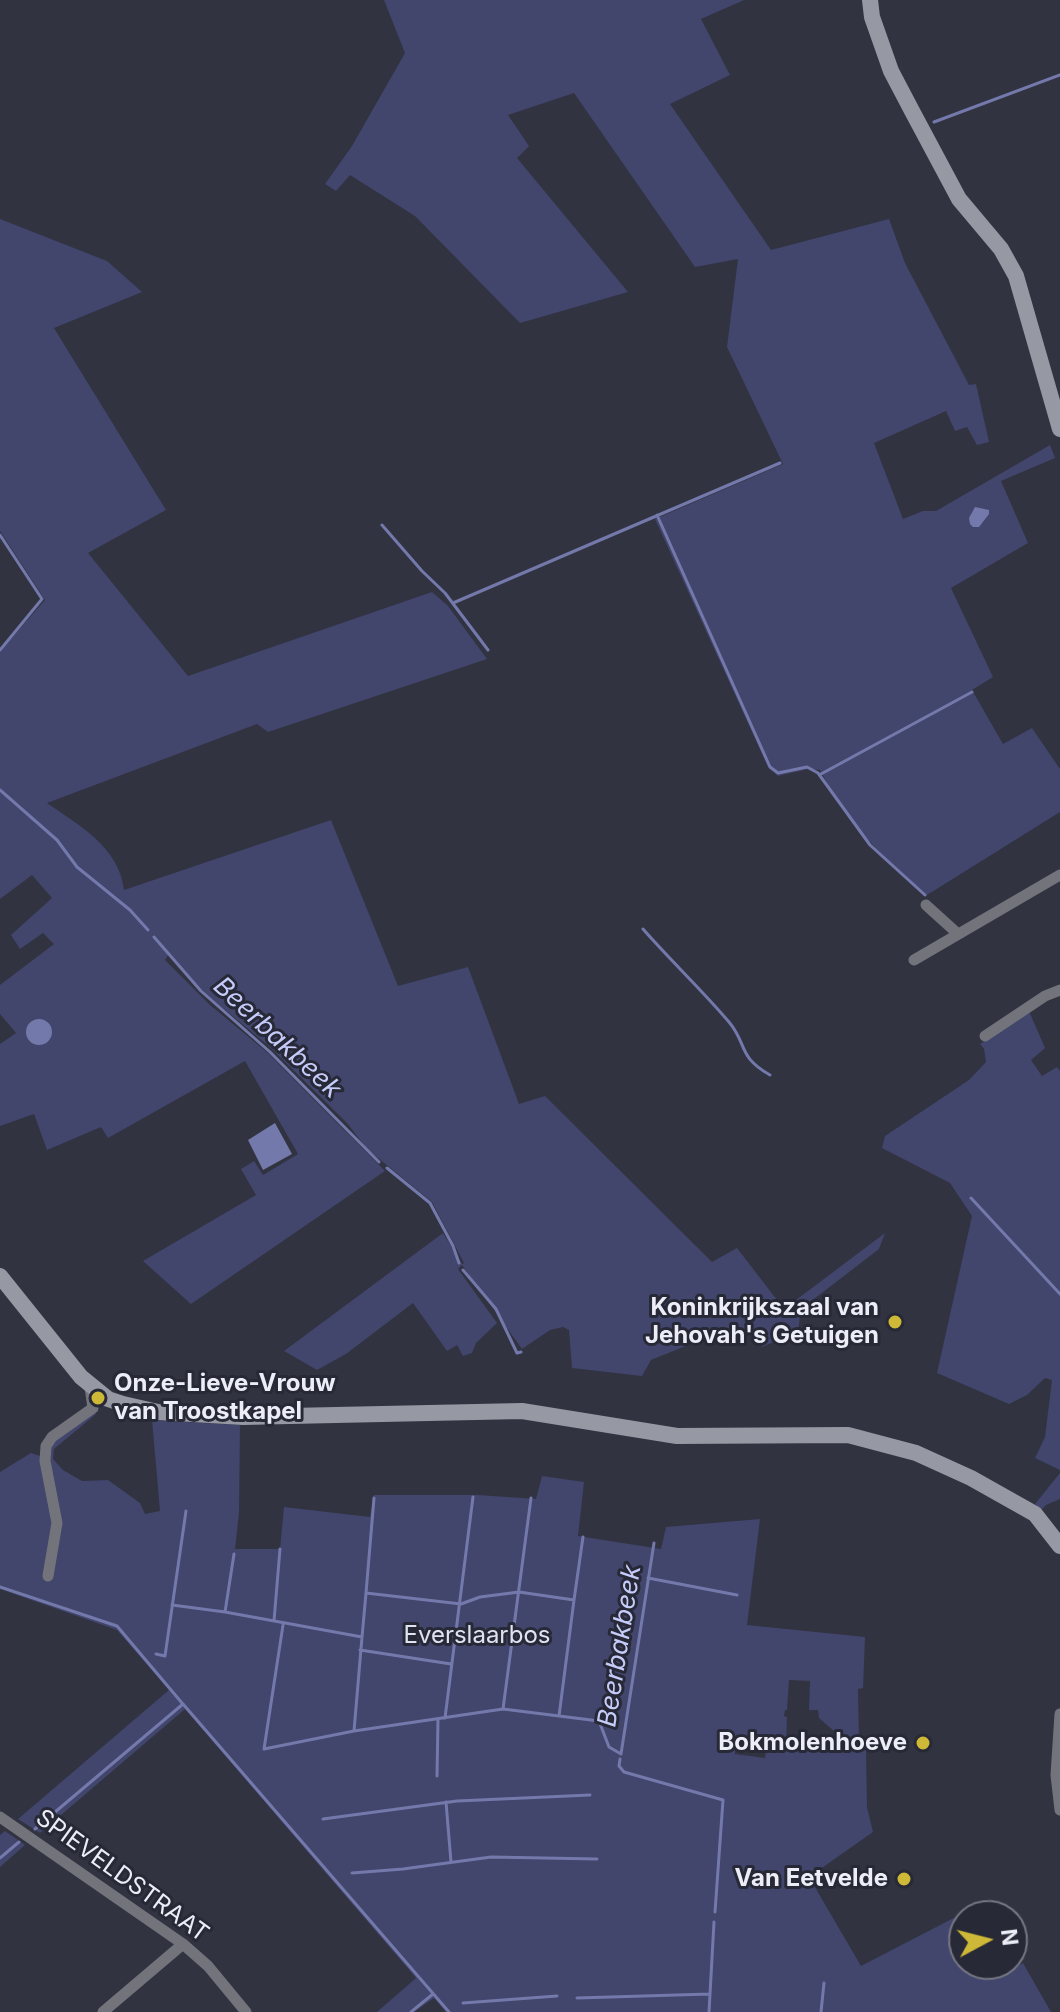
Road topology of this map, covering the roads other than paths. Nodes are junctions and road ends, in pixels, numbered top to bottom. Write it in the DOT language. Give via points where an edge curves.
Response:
graph roads {
  1 [pos="870,0"];
  2 [pos="1060,429"];
  3 [pos="1060,875"];
  4 [pos="926,905"];
  5 [pos="958,934"];
  6 [pos="914,960"];
  7 [pos="1060,990"];
  8 [pos="985,1036"];
  9 [pos="0,1276"];
  10 [pos="90,1387"];
  11 [pos="108,1399"];
  12 [pos="93,1408"];
  13 [pos="1060,1546"];
  14 [pos="48,1576"];
  15 [pos="1060,1714"];
  16 [pos="1060,1810"];
  17 [pos="0,1817"];
  18 [pos="183,1944"];
  19 [pos="103,2012"];
  20 [pos="246,2012"];
  1 -- 2 [label="street" via="891,71 959,199 1001,249 1016,276"];
  3 -- 5 [label="street"];
  4 -- 5 [label="street"];
  5 -- 6 [label="street"];
  7 -- 8 [label="street"];
  9 -- 10 [label="street"];
  10 -- 11 [label="street"];
  10 -- 12 [label="street"];
  11 -- 12 [label="street"];
  11 -- 13 [label="street" via="158,1412 215,1416 522,1411 677,1436 848,1435 916,1453 971,1478 1035,1514"];
  12 -- 14 [label="street" via="46,1446 57,1523"];
  15 -- 16 [label="street"];
  17 -- 18 [label="street, SPIEVELDSTRAAT"];
  18 -- 19 [label="street"];
  18 -- 20 [label="street, SPIEVELDSTRAAT"];
}
